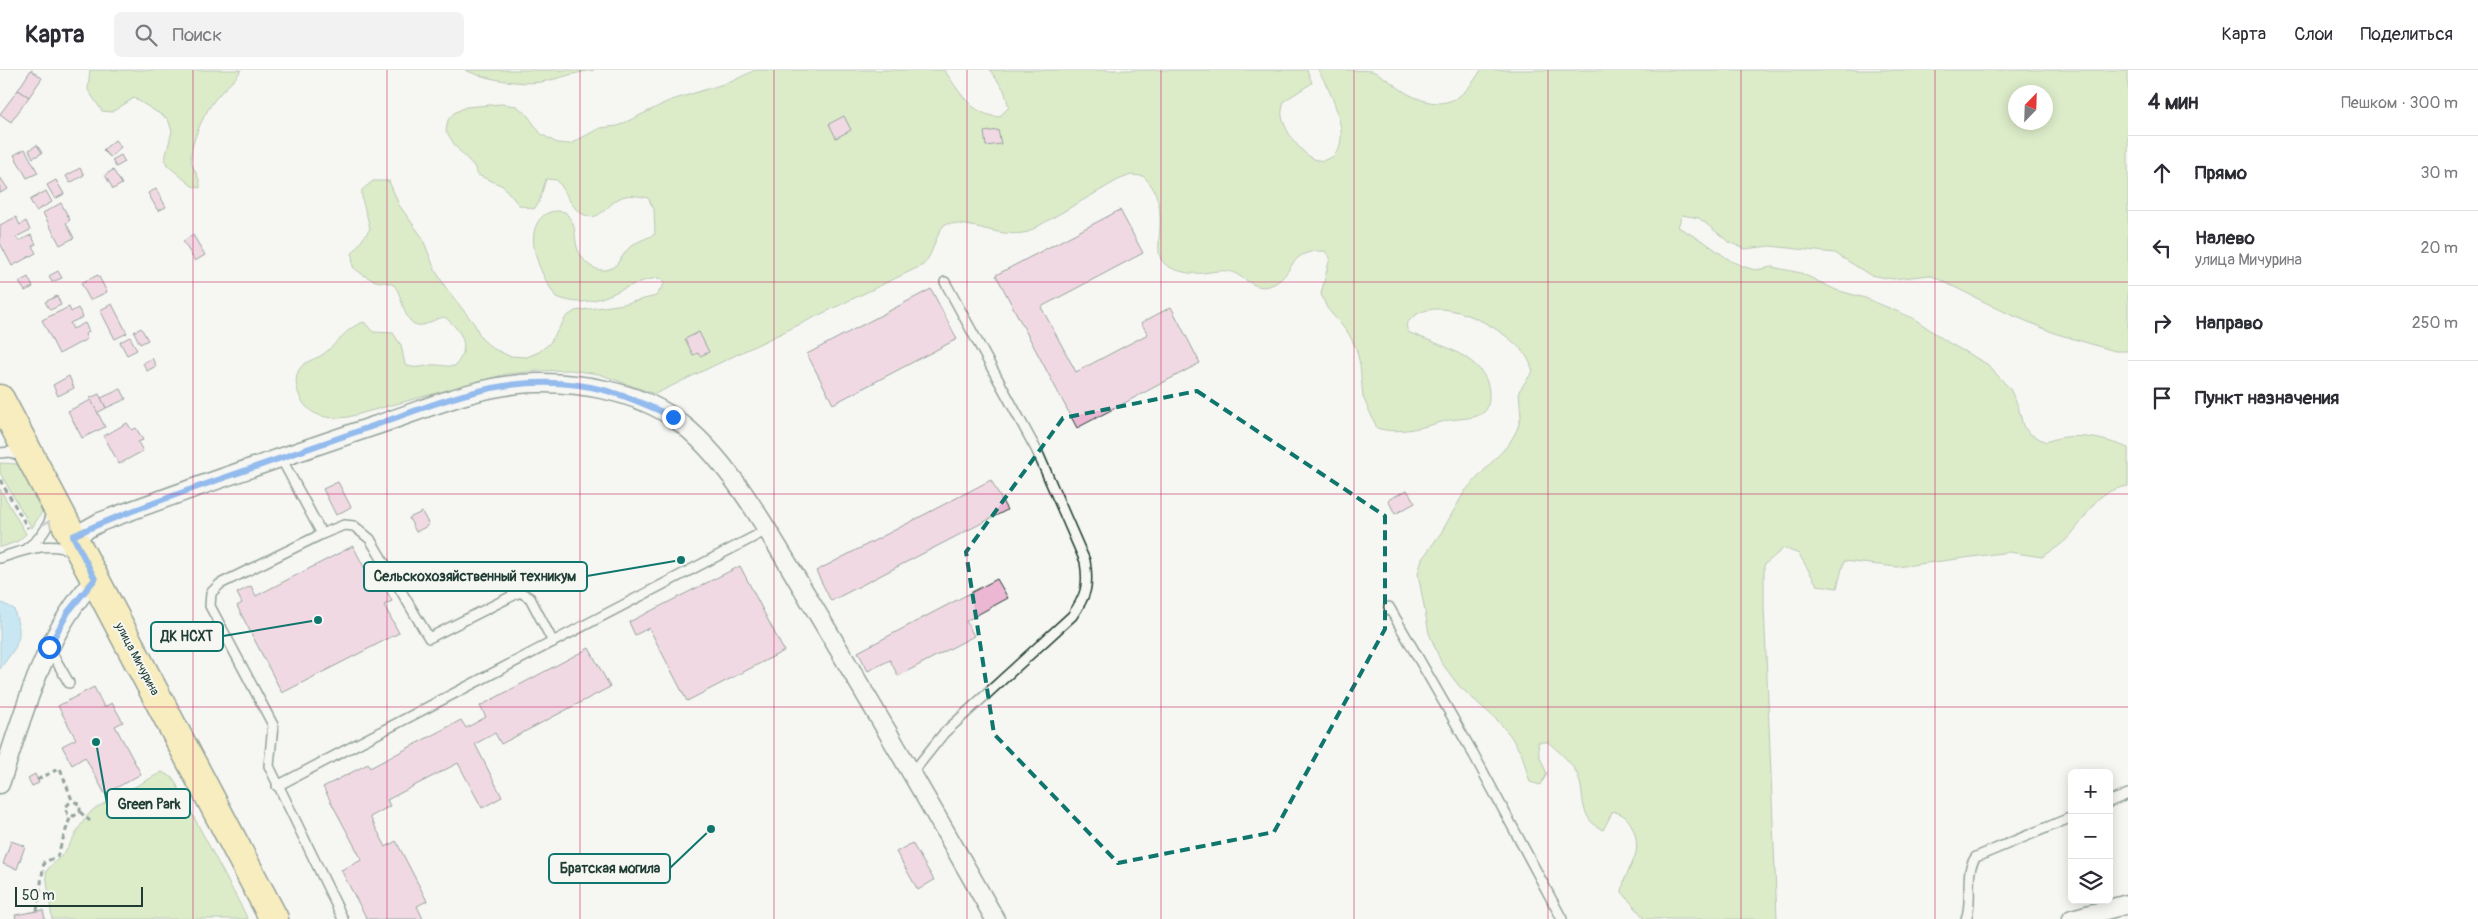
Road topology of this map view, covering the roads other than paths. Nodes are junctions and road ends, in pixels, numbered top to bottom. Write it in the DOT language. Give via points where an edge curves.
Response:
graph roads {
  1 [pos="945,282"];
  2 [pos="0,399"];
  3 [pos="0,452"];
  4 [pos="281,458"];
  5 [pos="43,480"];
  6 [pos="767,530"];
  7 [pos="322,534"];
  8 [pos="73,536"];
  9 [pos="25,550"];
  10 [pos="0,558"];
  11 [pos="91,571"];
  12 [pos="1389,607"];
  13 [pos="552,642"];
  14 [pos="49,647"];
  15 [pos="69,684"];
  16 [pos="913,772"];
  17 [pos="0,784"];
  18 [pos="277,786"];
  19 [pos="2128,794"];
  20 [pos="2113,800"];
  21 [pos="2068,820"];
  22 [pos="2128,904"];
  23 [pos="274,919"];
  24 [pos="343,919"];
  25 [pos="995,919"];
  26 [pos="1562,919"];
  27 [pos="1966,919"];
  28 [pos="2072,919"];
  1 -- 16 [label="lane" via="1037,451 1085,562 1088,581 1083,600 1072,616 944,733"];
  2 -- 5 [label="main road, улица Мичурина"];
  3 -- 5 [label="lane" via="22,456"];
  4 -- 6 [label="street" via="462,396 498,387 533,382 601,388 633,398 673,417 704,443"];
  4 -- 7 [label="lane"];
  4 -- 8 [label="street" via="108,520"];
  5 -- 8 [label="main road, улица Мичурина"];
  9 -- 5 [label="lane, one-way" via="41,537 49,524 52,510"];
  6 -- 13 [label="lane"];
  6 -- 16 [label="street"];
  7 -- 13 [label="lane" via="344,525 362,530 429,638 520,592 530,598"];
  7 -- 18 [label="lane" via="220,584 211,593 210,606 273,725 269,766"];
  8 -- 11 [label="main road, улица Мичурина"];
  9 -- 10 [label="lane"];
  9 -- 11 [label="lane" via="60,547 76,553"];
  11 -- 14 [label="street"];
  11 -- 23 [label="main road, улица Мичурина"];
  12 -- 26 [label="lane" via="1474,755"];
  13 -- 18 [label="lane"];
  14 -- 15 [label="lane"];
  14 -- 17 [label="street"];
  16 -- 25 [label="street"];
  18 -- 24 [label="lane"];
  19 -- 20 [label="lane"];
  21 -- 27 [label="lane" via="1976,857 1971,864 1971,900"];
  22 -- 28 [label="street"];
}
